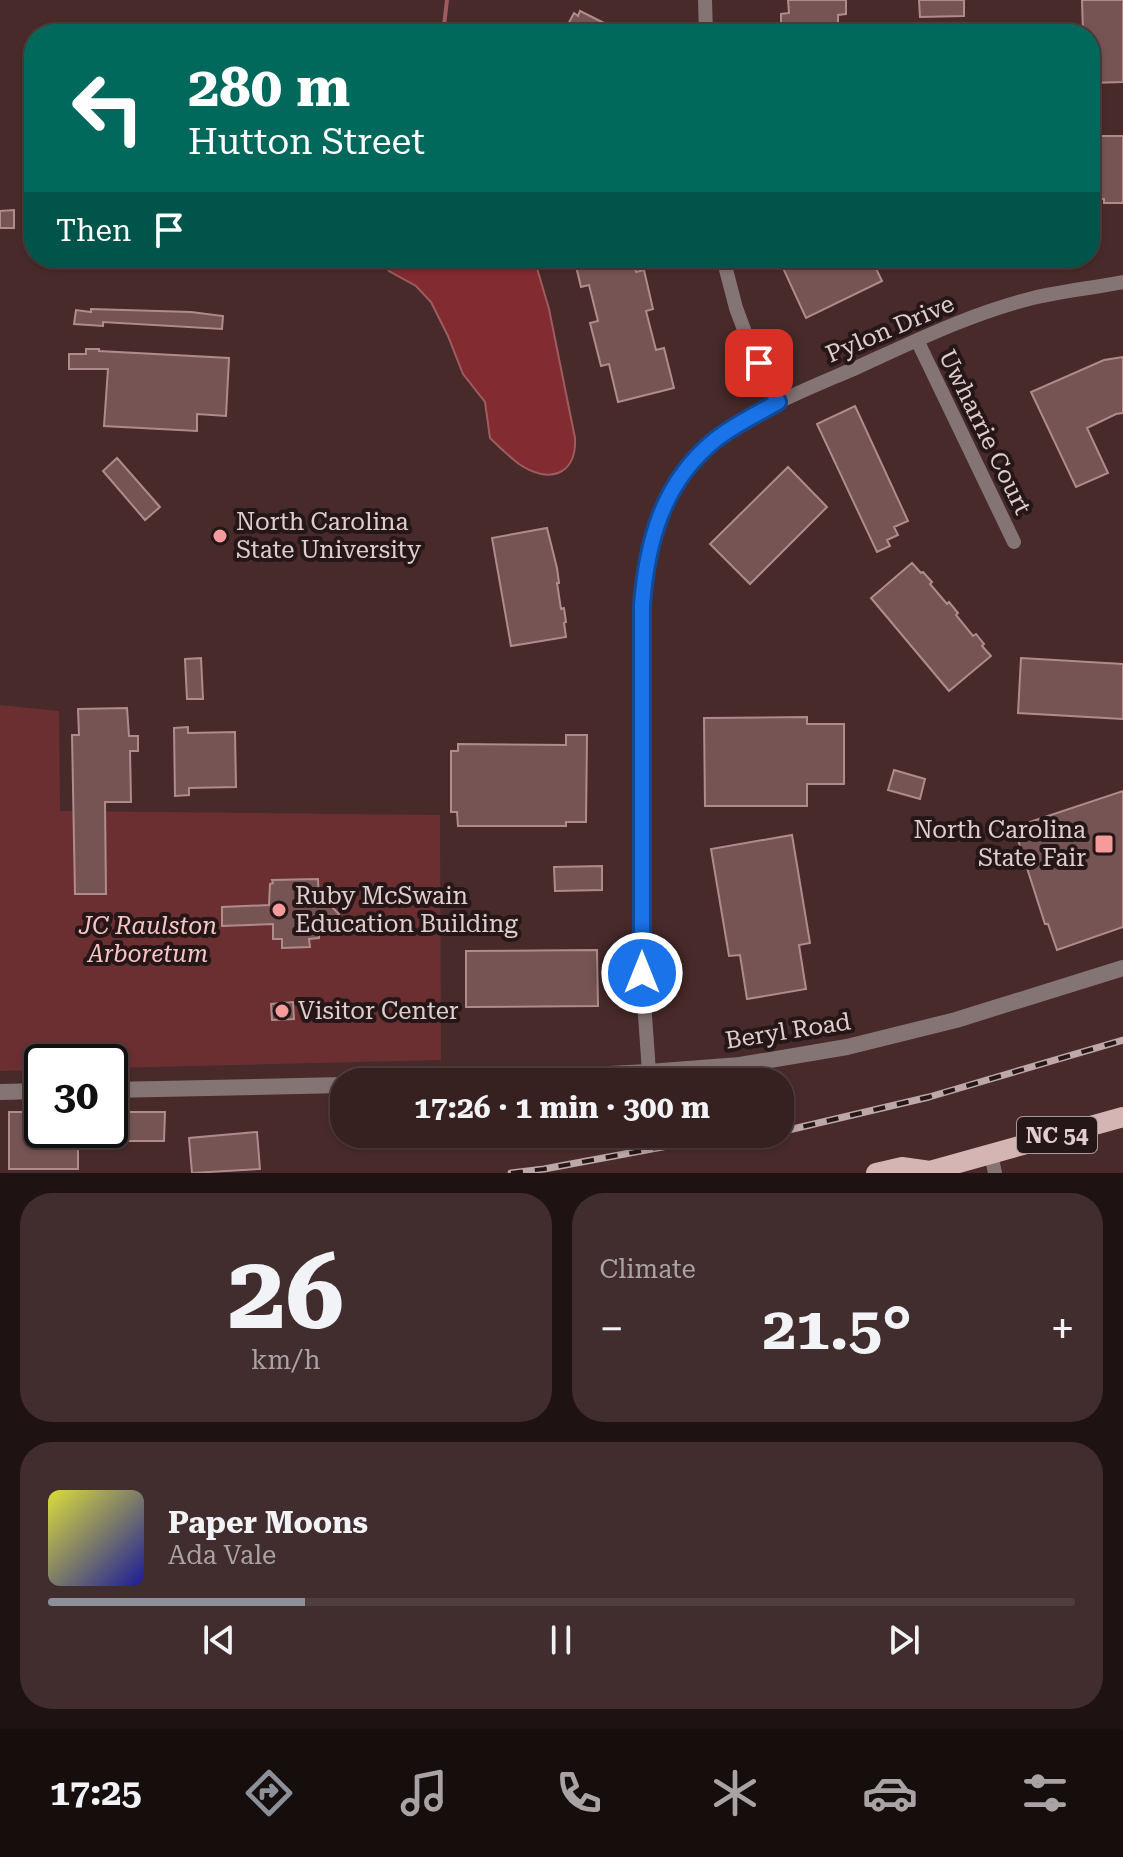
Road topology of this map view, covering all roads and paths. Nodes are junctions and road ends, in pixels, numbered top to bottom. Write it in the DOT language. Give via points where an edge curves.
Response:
graph roads {
  1 [pos="705,0"];
  2 [pos="706,24"];
  3 [pos="726,268"];
  4 [pos="1123,282"];
  5 [pos="917,340"];
  6 [pos="778,402"];
  7 [pos="1014,542"];
  8 [pos="1123,968"];
  9 [pos="649,1068"];
  10 [pos="701,1068"];
  11 [pos="330,1085"];
  12 [pos="128,1090"];
  13 [pos="24,1091"];
  14 [pos="0,1092"];
  15 [pos="1123,1117"];
  16 [pos="993,1163"];
  17 [pos="960,1168"];
  18 [pos="929,1172"];
  19 [pos="876,1173"];
  1 -- 2 [label="street"];
  3 -- 6 [label="street" via="749,343"];
  4 -- 5 [label="street, Pylon Drive" via="1035,298"];
  5 -- 6 [label="street, Pylon Drive"];
  5 -- 7 [label="street, Uwharrie Court"];
  6 -- 9 [label="street, Pylon Drive" via="717,439 678,480 662,509 644,581 642,973"];
  8 -- 10 [label="street, Beryl Road" via="956,1020 847,1047"];
  11 -- 12 [label="street"];
  13 -- 14 [label="street"];
  15 -- 16 [label="main road, NC 54"];
  16 -- 17 [label="main road, NC 54"];
  17 -- 18 [label="main road, NC 54"];
  18 -- 19 [label="main road, NC 54" via="902,1167"];
}
